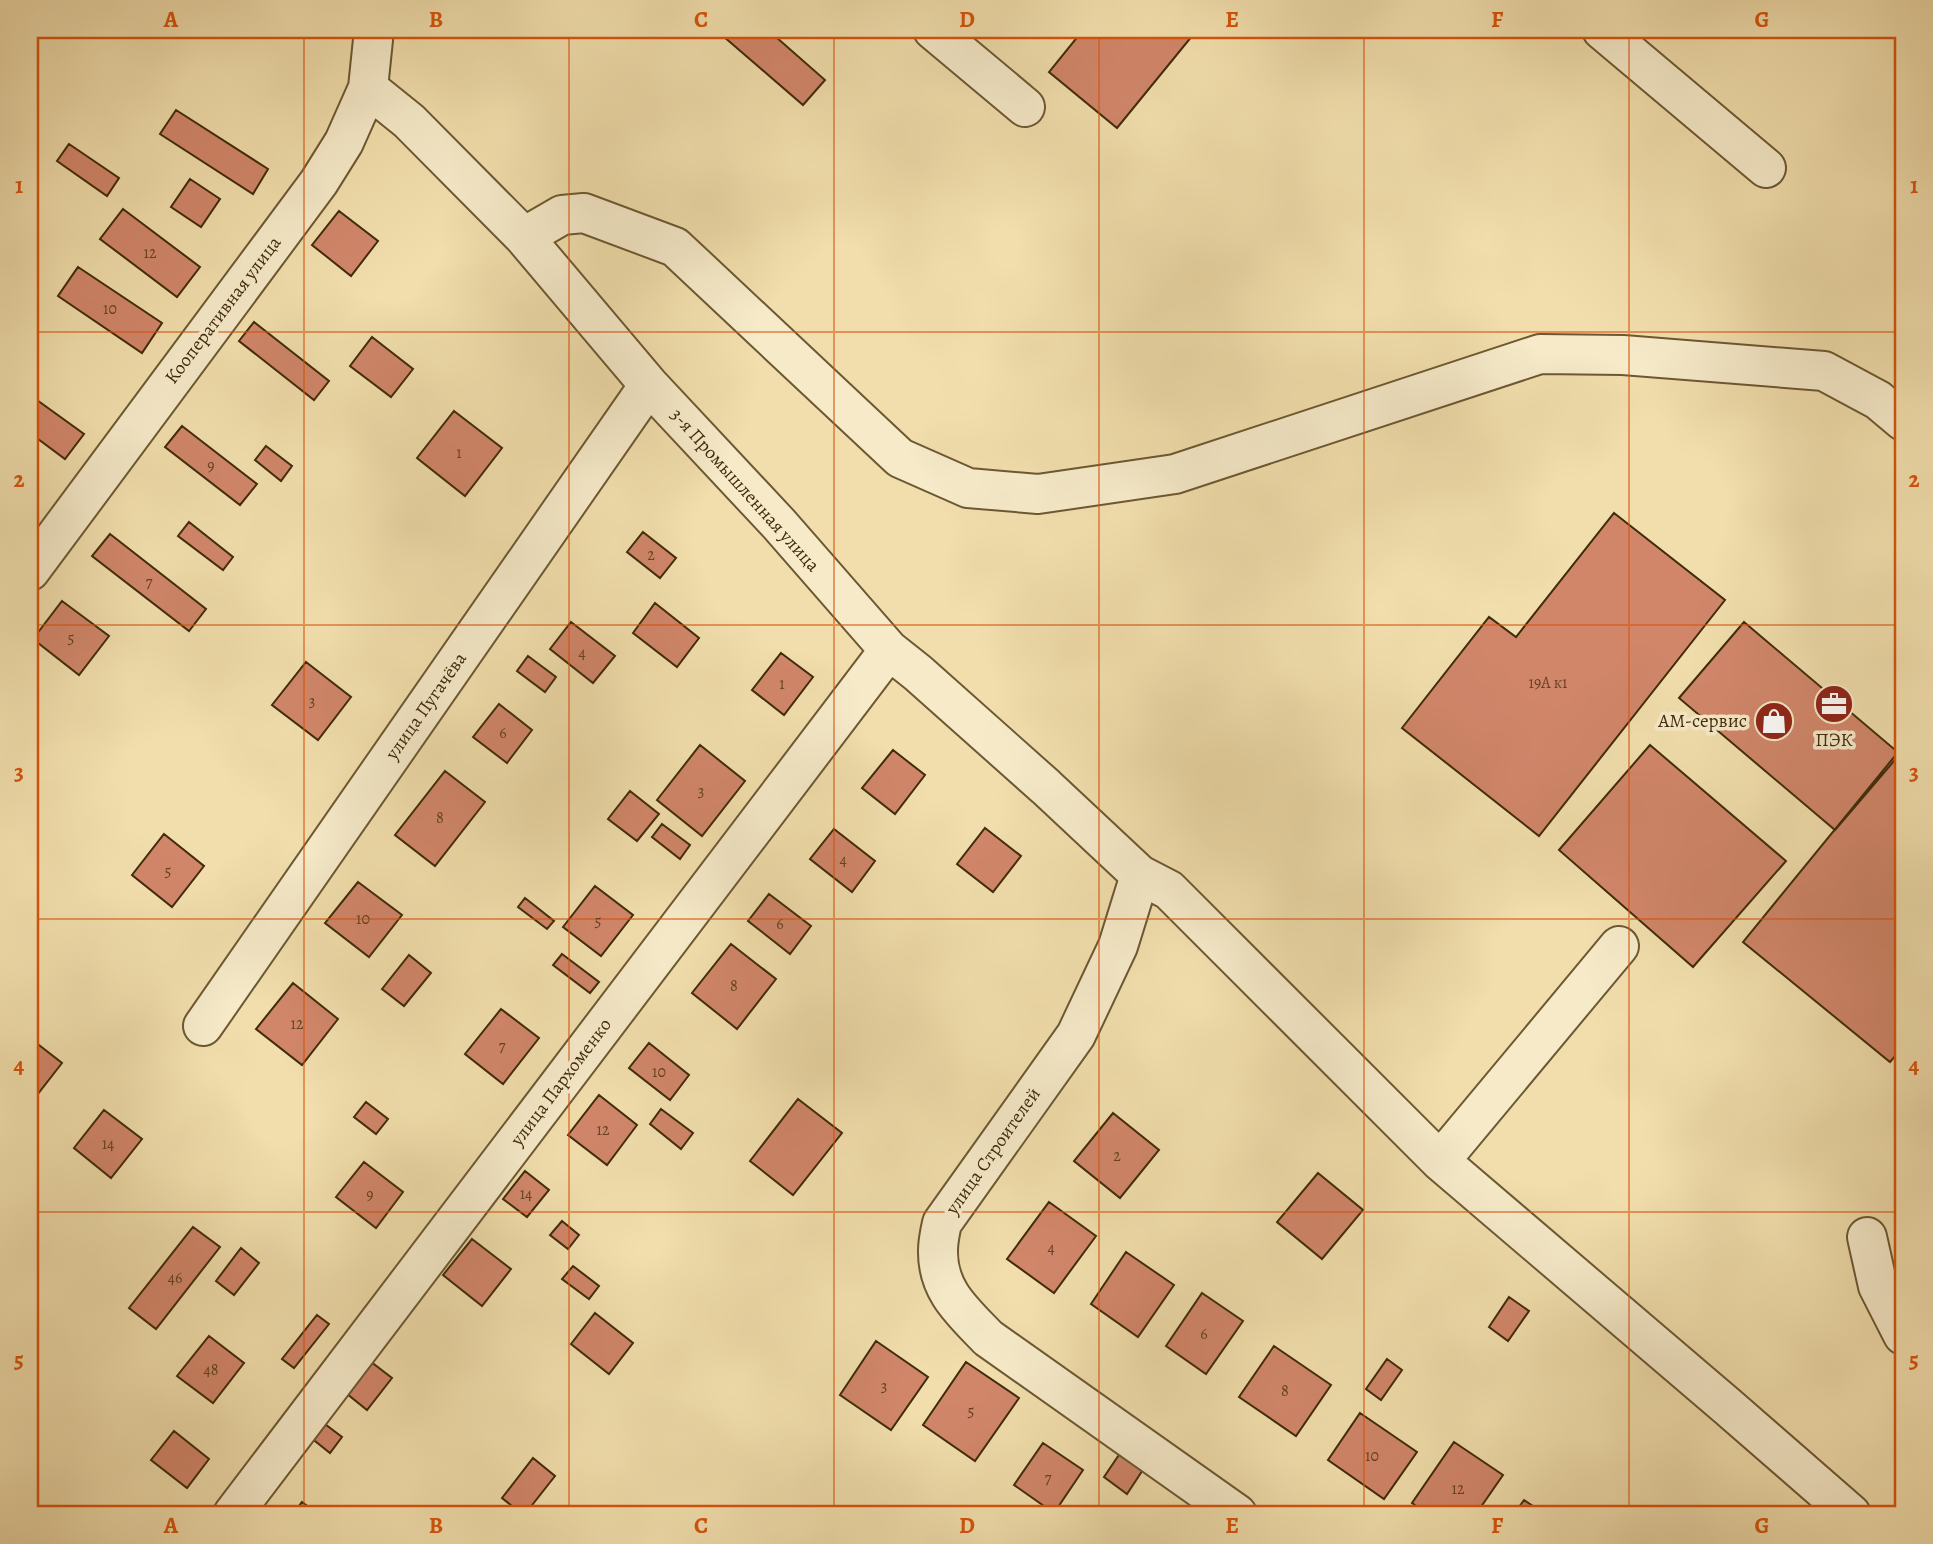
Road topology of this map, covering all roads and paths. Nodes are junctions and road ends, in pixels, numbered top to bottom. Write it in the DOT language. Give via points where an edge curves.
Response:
graph roads {
  1 [pos="374,30"];
  2 [pos="933,30"];
  3 [pos="1602,30"];
  4 [pos="368,88"];
  5 [pos="1025,107"];
  6 [pos="1766,168"];
  7 [pos="524,237"];
  8 [pos="649,385"];
  9 [pos="1903,421"];
  10 [pos="30,571"];
  11 [pos="888,650"];
  12 [pos="1140,875"];
  13 [pos="1619,946"];
  14 [pos="203,1027"];
  15 [pos="1440,1160"];
  16 [pos="1867,1237"];
  17 [pos="1903,1335"];
  18 [pos="233,1514"];
  19 [pos="1237,1514"];
  20 [pos="1851,1514"];
  1 -- 4 [label="street, Кооперативная улица"];
  2 -- 5 [label="street"];
  3 -- 6 [label="street"];
  4 -- 7 [label="street, 3-я Промышленная улица" via="409,121"];
  4 -- 10 [label="street, Кооперативная улица" via="344,142 319,182"];
  7 -- 8 [label="street, 3-я Промышленная улица"];
  7 -- 9 [label="street" via="562,215 584,213 675,247 901,458 968,488 1038,494 1175,474 1540,355 1623,355 1824,371 1878,400"];
  8 -- 11 [label="street, 3-я Промышленная улица"];
  8 -- 14 [label="street, улица Пугачёва"];
  11 -- 12 [label="street, 3-я Промышленная улица"];
  11 -- 18 [label="street, улица Пархоменко"];
  12 -- 15 [label="street, 3-я Промышленная улица" via="1169,890"];
  12 -- 19 [label="street, улица Строителей" via="1118,946 1076,1035 942,1223 937,1249 941,1279 956,1305 988,1338"];
  13 -- 15 [label="street"];
  15 -- 20 [label="street, 3-я Промышленная улица"];
  16 -- 17 [label="street" via="1878,1286"];
}
